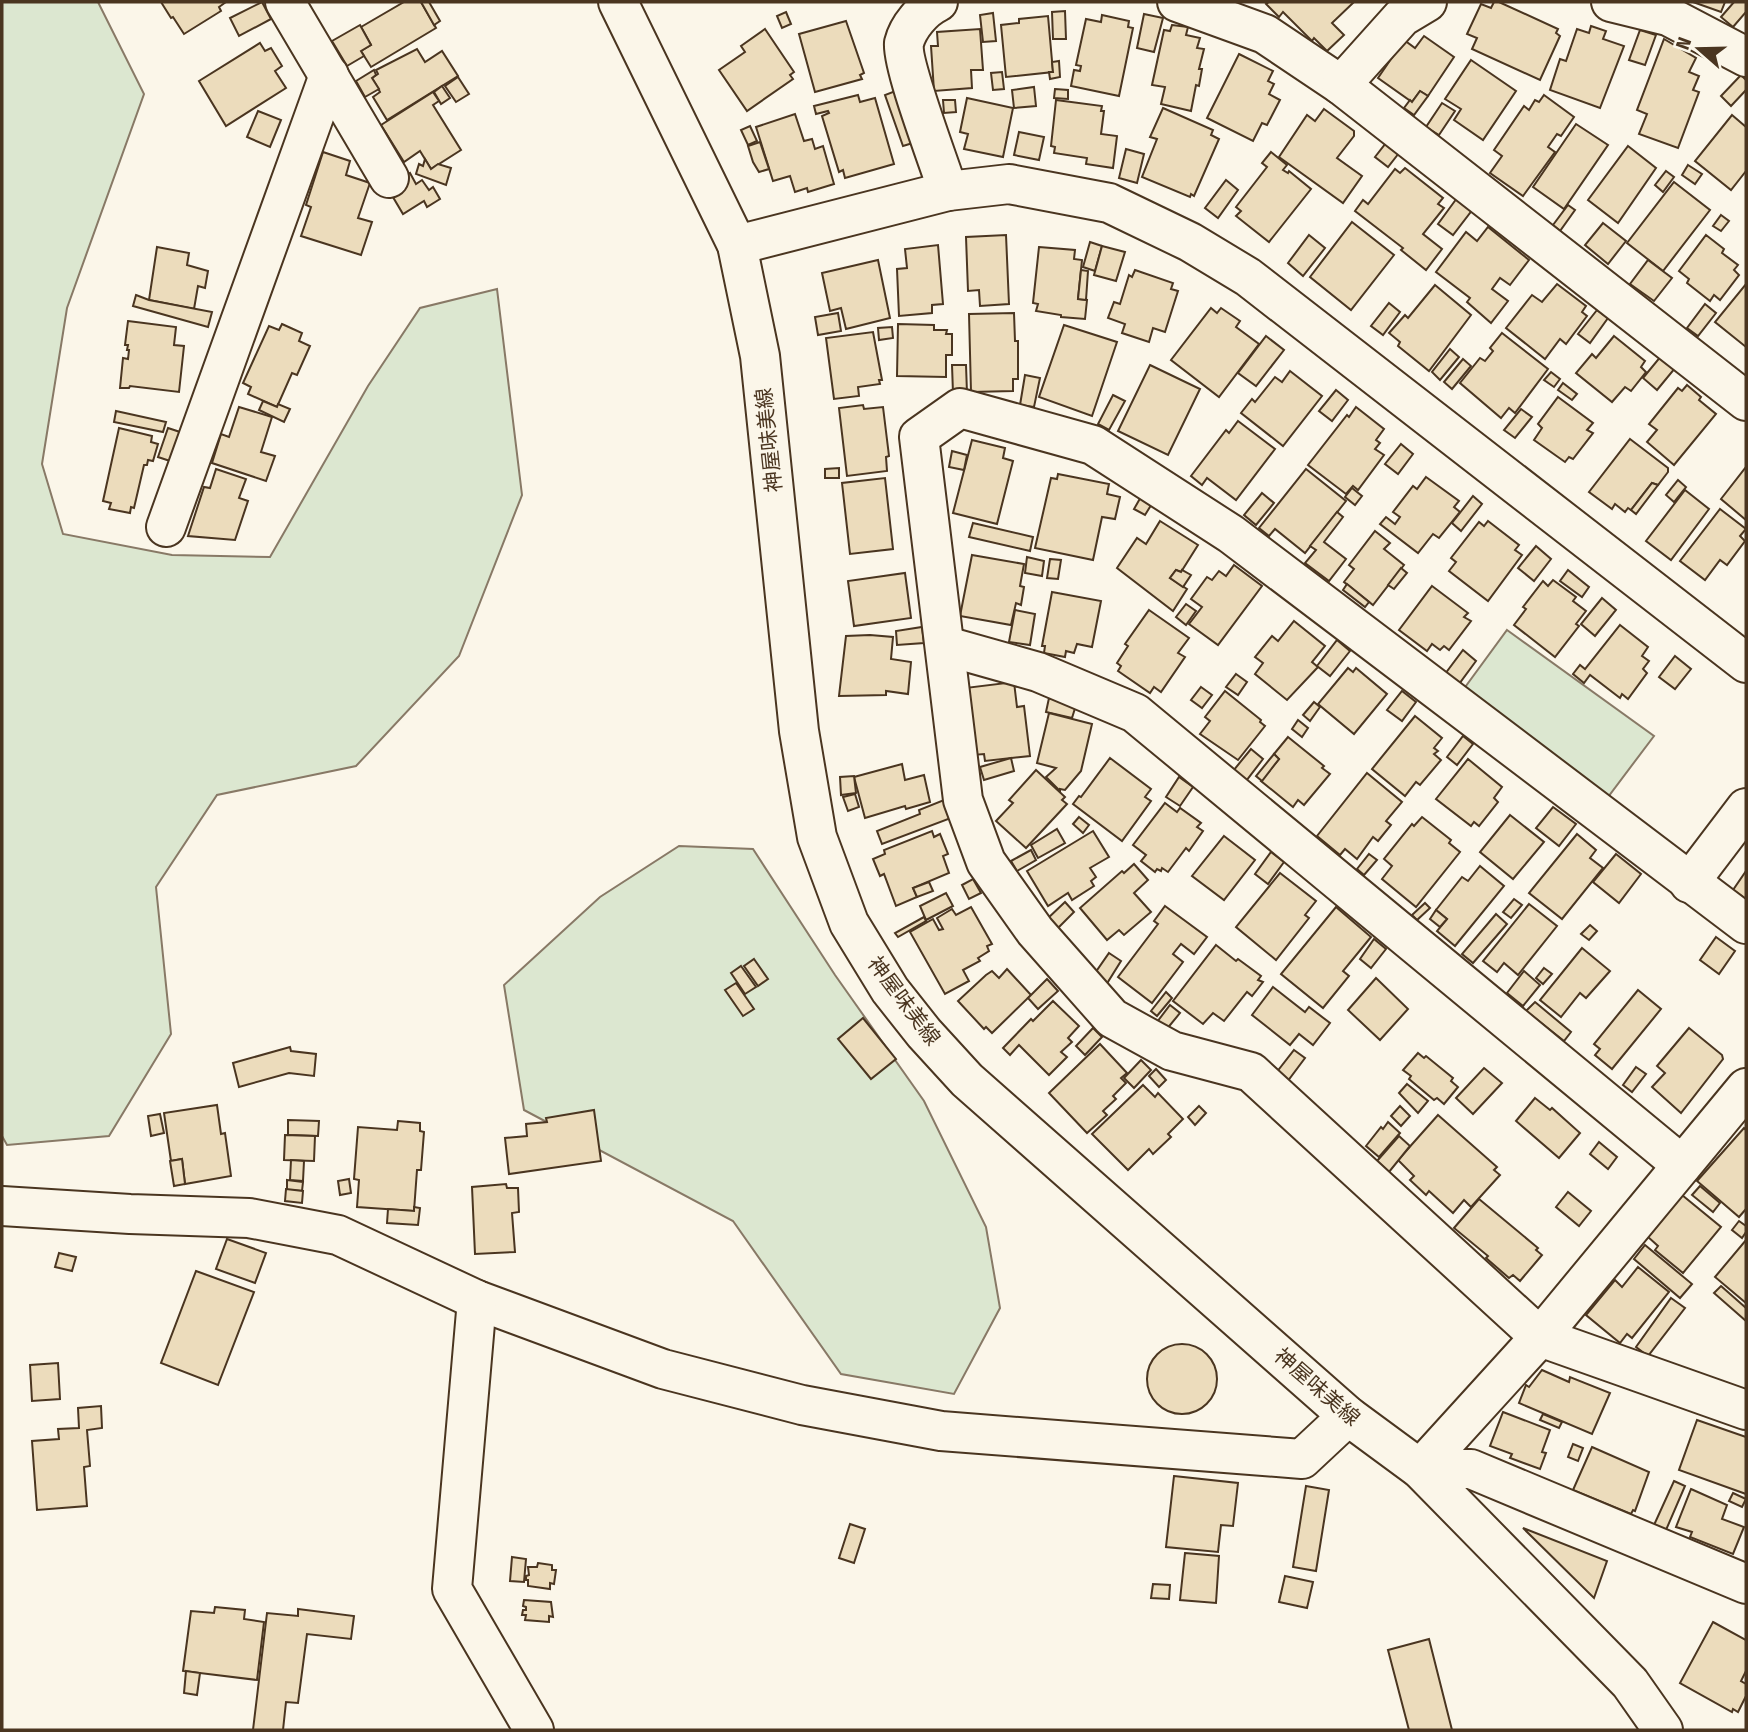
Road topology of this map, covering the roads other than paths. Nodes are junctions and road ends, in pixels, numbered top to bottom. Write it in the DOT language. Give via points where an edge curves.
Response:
graph roads {
  1 [pos="285,2"];
  2 [pos="618,2"];
  3 [pos="938,2"];
  4 [pos="1177,2"];
  5 [pos="1427,2"];
  6 [pos="1611,2"];
  7 [pos="1746,57"];
  8 [pos="329,75"];
  9 [pos="1341,85"];
  10 [pos="390,178"];
  11 [pos="948,191"];
  12 [pos="737,245"];
  13 [pos="1746,401"];
  14 [pos="166,527"];
  15 [pos="946,646"];
  16 [pos="1746,663"];
  17 [pos="1746,808"];
  18 [pos="1689,883"];
  19 [pos="1746,924"];
  20 [pos="1746,1088"];
  21 [pos="1682,1166"];
  22 [pos="2,1206"];
  23 [pos="477,1300"];
  24 [pos="1540,1337"];
  25 [pos="1741,1400"];
  26 [pos="1348,1416"];
  27 [pos="1420,1469"];
  28 [pos="1746,1584"];
  29 [pos="534,1730"];
  30 [pos="1663,1730"];
  1 -- 8 [label="street"];
  2 -- 12 [label="street, 神屋味美線"];
  3 -- 11 [label="street" via="916,20 904,44 909,74"];
  4 -- 9 [label="street" via="1265,34"];
  5 -- 9 [label="street" via="1402,17"];
  6 -- 7 [label="street" via="1668,16"];
  8 -- 10 [label="street"];
  8 -- 14 [label="street"];
  9 -- 13 [label="street"];
  11 -- 12 [label="street"];
  11 -- 16 [label="street" via="1009,184 1065,193 1109,203 1190,242 1248,277"];
  12 -- 26 [label="street, 神屋味美線" via="760,356 808,784 817,837 849,923 890,990 967,1080"];
  15 -- 18 [label="street" via="919,437 960,408 1093,444 1231,534"];
  15 -- 21 [label="street" via="1038,672 1135,713"];
  15 -- 24 [label="street" via="962,800 986,862 1035,931 1112,1018 1172,1051 1251,1072"];
  17 -- 18 [label="street"];
  18 -- 19 [label="street"];
  20 -- 21 [label="street"];
  21 -- 24 [label="street"];
  22 -- 23 [label="street" via="249,1218 338,1235"];
  23 -- 26 [label="street" via="663,1369 802,1405 941,1431 1302,1459"];
  23 -- 29 [label="street" via="452,1589"];
  24 -- 25 [label="street"];
  24 -- 27 [label="street"];
  26 -- 27 [label="street, 神屋味美線"];
  27 -- 28 [label="street" via="1471,1469"];
  27 -- 30 [label="street, 神屋味美線" via="1630,1683"];
}
